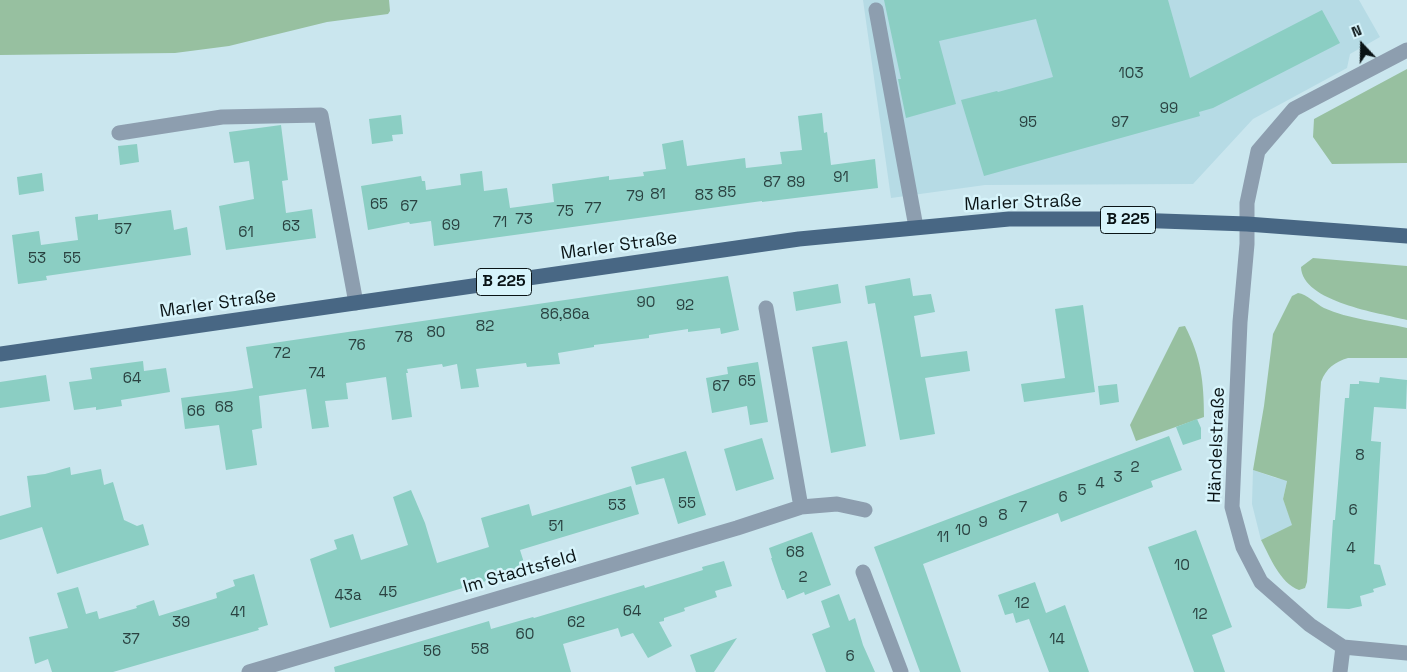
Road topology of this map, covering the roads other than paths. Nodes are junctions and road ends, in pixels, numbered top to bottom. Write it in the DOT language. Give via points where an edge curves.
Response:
graph roads {
  1 [pos="876,10"];
  2 [pos="1407,50"];
  3 [pos="119,133"];
  4 [pos="1247,224"];
  5 [pos="916,227"];
  6 [pos="1407,236"];
  7 [pos="356,303"];
  8 [pos="766,308"];
  9 [pos="0,354"];
  10 [pos="801,507"];
  11 [pos="865,510"];
  12 [pos="864,572"];
  13 [pos="1343,647"];
  14 [pos="1407,653"];
  15 [pos="249,672"];
  16 [pos="901,672"];
  17 [pos="1340,672"];
  1 -- 5 [label="street"];
  2 -- 4 [label="street" via="1294,109 1258,151 1247,204"];
  3 -- 7 [label="street" via="222,117 322,114"];
  4 -- 5 [label="main road, Marler Straße / B 225" via="1008,219"];
  4 -- 6 [label="main road, Marler Straße / B 225"];
  4 -- 13 [label="street, Händelstraße" via="1232,508 1243,547 1261,582 1310,625"];
  5 -- 7 [label="main road, Marler Straße / B 225" via="798,239"];
  7 -- 9 [label="main road, Marler Straße / B 225"];
  8 -- 10 [label="street"];
  10 -- 11 [label="street, Im Stadtsfeld" via="837,504"];
  10 -- 15 [label="street, Im Stadtsfeld"];
  12 -- 16 [label="street"];
  13 -- 14 [label="street, Händelstraße"];
  13 -- 17 [label="street"];
}
